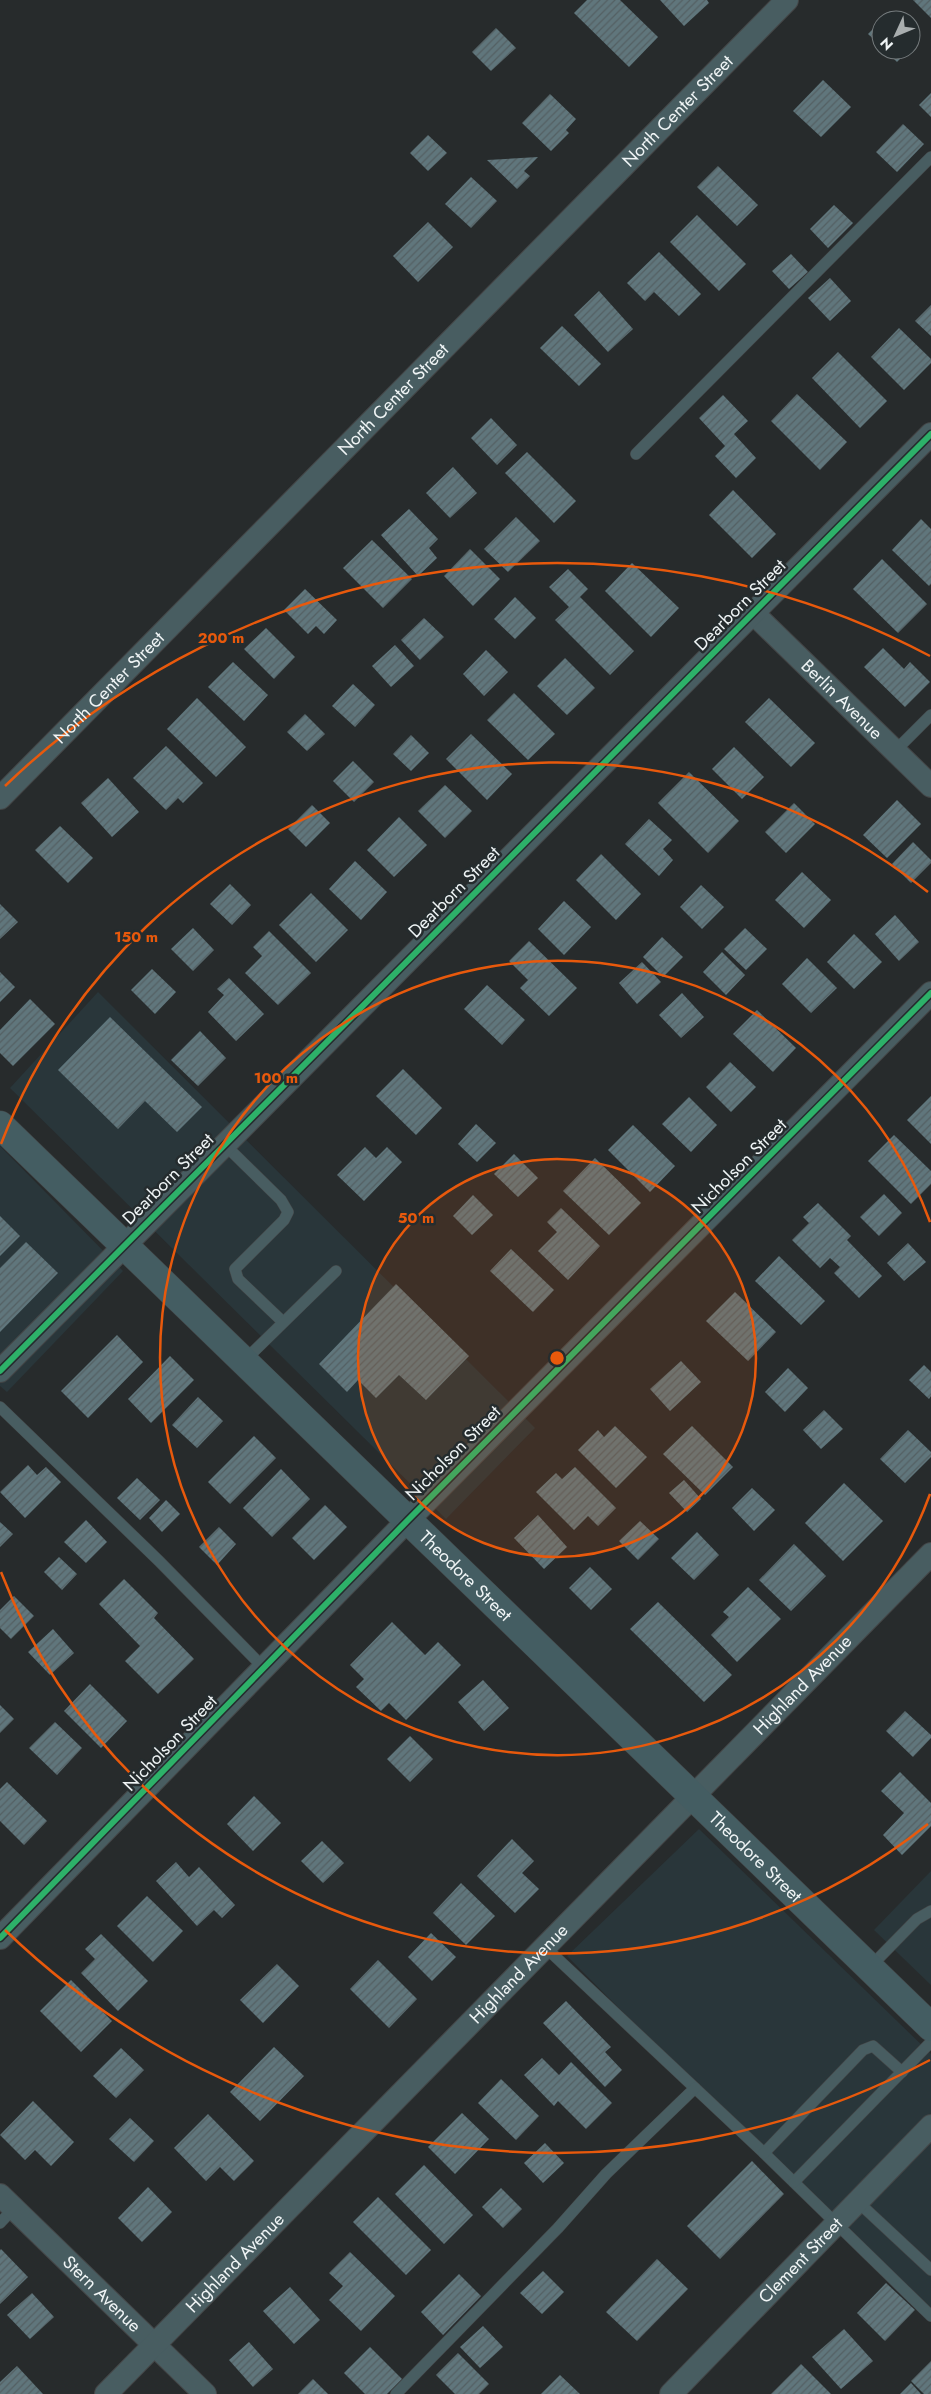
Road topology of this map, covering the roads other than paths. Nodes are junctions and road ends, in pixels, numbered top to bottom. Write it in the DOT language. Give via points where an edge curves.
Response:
graph roads {
  1 [pos="787,0"];
  2 [pos="931,156"];
  3 [pos="931,434"];
  4 [pos="636,454"];
  5 [pos="753,613"];
  6 [pos="931,715"];
  7 [pos="895,751"];
  8 [pos="931,786"];
  9 [pos="0,798"];
  10 [pos="931,993"];
  11 [pos="0,1125"];
  12 [pos="224,1144"];
  13 [pos="124,1245"];
  14 [pos="336,1270"];
  15 [pos="283,1322"];
  16 [pos="244,1361"];
  17 [pos="0,1371"];
  18 [pos="0,1407"];
  19 [pos="408,1520"];
  20 [pos="931,1554"];
  21 [pos="264,1668"];
  22 [pos="692,1796"];
  23 [pos="931,1911"];
  24 [pos="0,1938"];
  25 [pos="544,1946"];
  26 [pos="870,1967"];
  27 [pos="931,2027"];
  28 [pos="931,2042"];
  29 [pos="902,2072"];
  30 [pos="695,2088"];
  31 [pos="931,2126"];
  32 [pos="764,2153"];
  33 [pos="794,2182"];
  34 [pos="858,2202"];
  35 [pos="5,2209"];
  36 [pos="837,2223"];
  37 [pos="931,2270"];
  38 [pos="931,2316"];
  39 [pos="154,2344"];
  40 [pos="106,2394"];
  41 [pos="205,2394"];
  42 [pos="396,2394"];
  43 [pos="671,2394"];
  1 -- 9 [label="street, North Center Street"];
  2 -- 4 [label="lane"];
  3 -- 5 [label="street, Dearborn Street"];
  5 -- 7 [label="street, Berlin Avenue"];
  5 -- 12 [label="street, Dearborn Street"];
  6 -- 7 [label="lane"];
  7 -- 8 [label="street, Berlin Avenue"];
  10 -- 19 [label="street, Nicholson Street"];
  11 -- 13 [label="main road, Theodore Street"];
  12 -- 13 [label="street, Dearborn Street"];
  12 -- 15 [label="lane" via="281,1200 288,1212 284,1220 235,1269 238,1279"];
  13 -- 16 [label="main road, Theodore Street"];
  13 -- 17 [label="street, Dearborn Street"];
  14 -- 15 [label="lane"];
  15 -- 16 [label="lane"];
  16 -- 19 [label="main road, Theodore Street"];
  18 -- 21 [label="lane"];
  19 -- 21 [label="street, Nicholson Street"];
  19 -- 22 [label="main road, Theodore Street"];
  20 -- 22 [label="street, Highland Avenue"];
  21 -- 24 [label="street, Nicholson Street"];
  22 -- 25 [label="street, Highland Avenue"];
  22 -- 26 [label="main road, Theodore Street"];
  23 -- 26 [label="lane" via="917,1919"];
  25 -- 30 [label="lane"];
  25 -- 39 [label="street, Highland Avenue"];
  26 -- 27 [label="main road, Theodore Street"];
  28 -- 29 [label="lane"];
  29 -- 32 [label="lane" via="873,2046 863,2050"];
  29 -- 33 [label="lane"];
  30 -- 32 [label="lane"];
  30 -- 42 [label="lane" via="606,2174 558,2228"];
  31 -- 34 [label="street, Clement Street"];
  32 -- 33 [label="lane"];
  33 -- 36 [label="lane"];
  34 -- 36 [label="street, Clement Street"];
  34 -- 37 [label="lane"];
  35 -- 39 [label="street, Stern Avenue"];
  36 -- 38 [label="lane"];
  36 -- 43 [label="street, Clement Street"];
  39 -- 40 [label="street, Highland Avenue"];
  39 -- 41 [label="street, Stern Avenue"];
}
